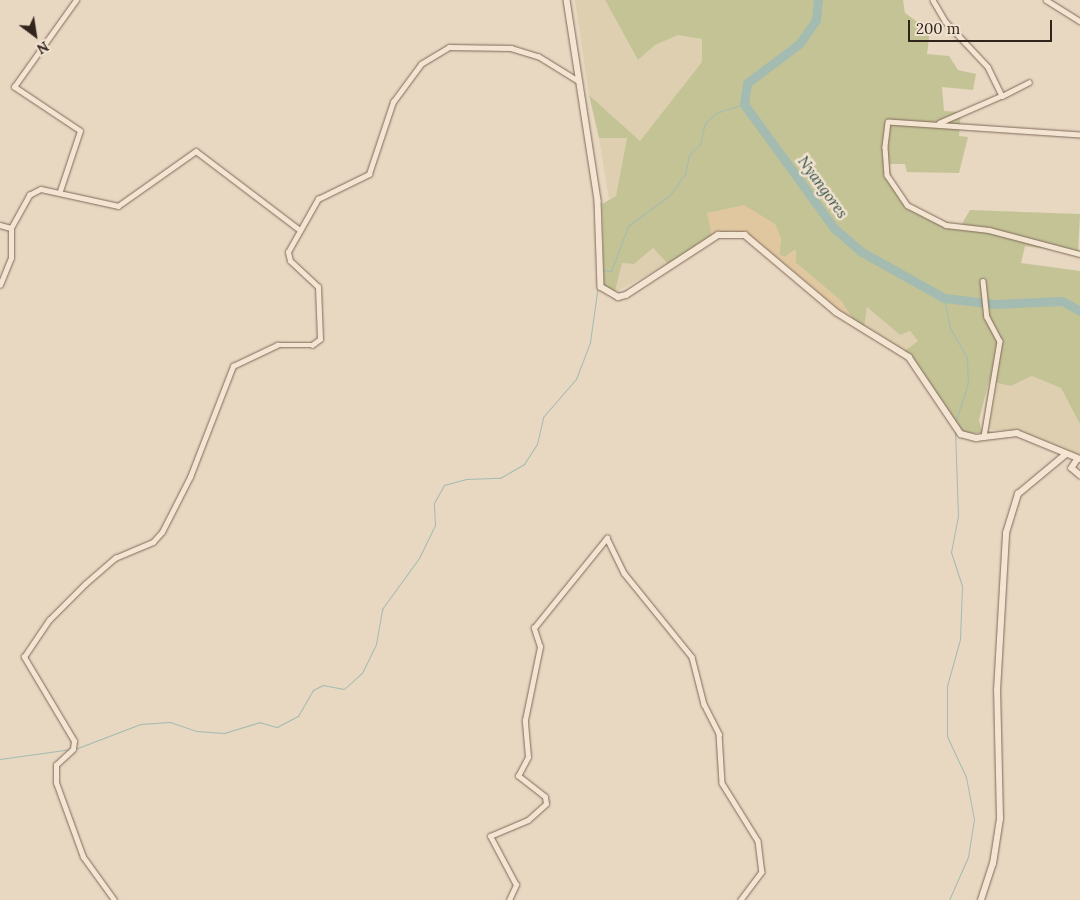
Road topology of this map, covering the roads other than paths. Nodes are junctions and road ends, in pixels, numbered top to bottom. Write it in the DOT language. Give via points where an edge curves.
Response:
graph roads {
  1 [pos="76,0"];
  2 [pos="566,0"];
  3 [pos="933,0"];
  4 [pos="1046,0"];
  5 [pos="1080,20"];
  6 [pos="577,80"];
  7 [pos="1029,82"];
  8 [pos="1002,96"];
  9 [pos="940,123"];
  10 [pos="1080,135"];
  11 [pos="60,190"];
  12 [pos="0,225"];
  13 [pos="11,228"];
  14 [pos="300,230"];
  15 [pos="1080,254"];
  16 [pos="983,281"];
  17 [pos="0,285"];
  18 [pos="984,437"];
  19 [pos="1065,456"];
  20 [pos="1079,459"];
  21 [pos="1080,475"];
  22 [pos="114,900"];
  23 [pos="509,900"];
  24 [pos="741,900"];
  25 [pos="981,900"];
  1 -- 11 [label="street" via="14,86 80,131"];
  2 -- 6 [label="street"];
  3 -- 8 [label="street" via="945,21 988,67"];
  4 -- 5 [label="street"];
  6 -- 14 [label="street" via="538,56 512,48 460,46 439,51 422,64 393,102 368,174 358,183 322,196"];
  6 -- 18 [label="street" via="598,201 601,287 618,297 626,296 718,235 745,235 836,312 909,357 953,427 969,437"];
  7 -- 8 [label="street"];
  8 -- 9 [label="street"];
  9 -- 10 [label="street"];
  9 -- 15 [label="street" via="887,123 887,175 908,205 946,225 989,230"];
  11 -- 13 [label="street" via="41,189 28,195"];
  11 -- 14 [label="street" via="105,206 118,206 196,152"];
  12 -- 13 [label="street"];
  13 -- 17 [label="street" via="11,258"];
  14 -- 22 [label="street" via="287,255 318,287 320,339 312,345 277,345 233,366 190,477 162,532 153,542 115,558 85,584 49,620 24,657 74,741 73,749 56,765 56,782 84,858"];
  16 -- 18 [label="street" via="987,317 1000,341"];
  18 -- 19 [label="street" via="1017,433"];
  19 -- 20 [label="street"];
  19 -- 25 [label="street" via="1018,494 1006,533 997,691 999,828"];
  20 -- 21 [label="street" via="1072,468"];
  23 -- 24 [label="street" via="516,885 490,836 528,820 546,804 544,796 518,776 528,757 525,720 540,648 534,628 607,538 624,573 692,657 704,704 719,734 722,783 758,841 762,872"];
}
